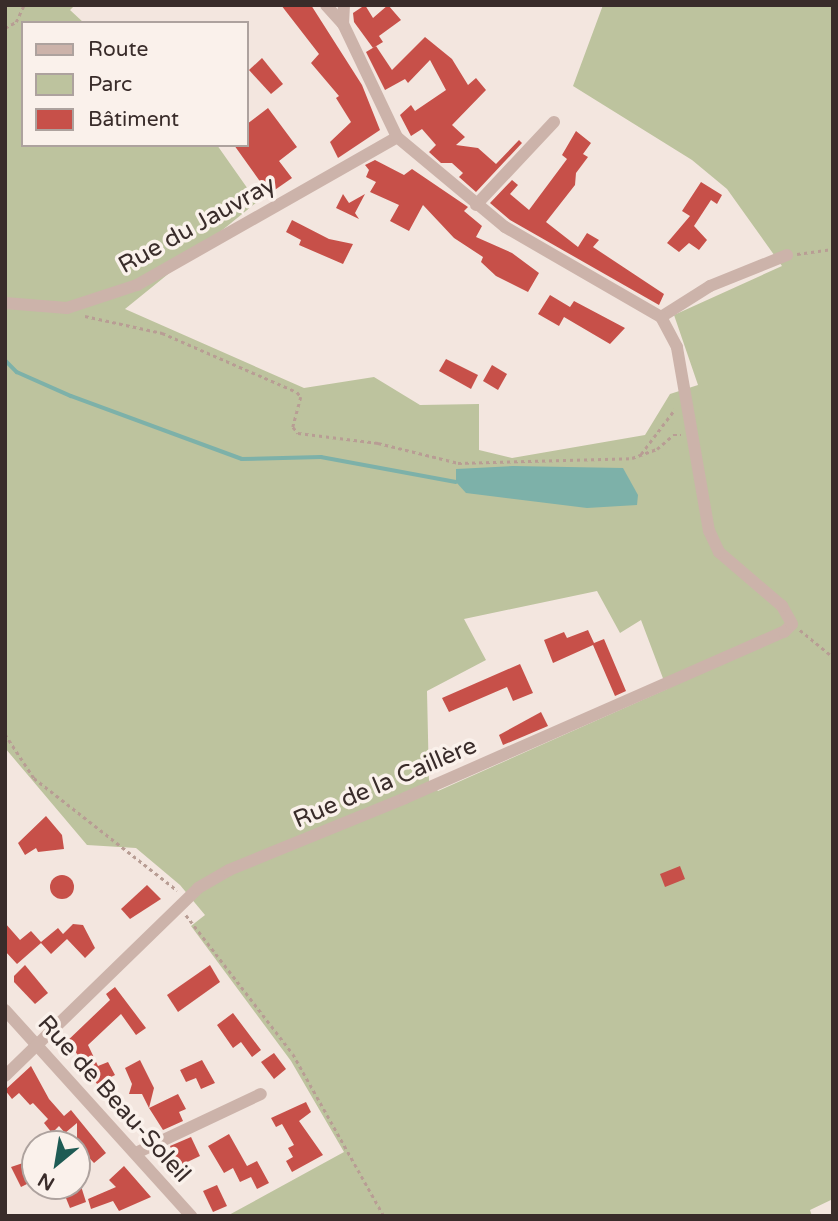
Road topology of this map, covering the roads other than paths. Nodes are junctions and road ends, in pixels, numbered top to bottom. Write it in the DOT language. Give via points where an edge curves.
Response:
graph roads {
  1 [pos="326,5"];
  2 [pos="345,5"];
  3 [pos="343,24"];
  4 [pos="554,122"];
  5 [pos="397,137"];
  6 [pos="476,205"];
  7 [pos="787,255"];
  8 [pos="5,303"];
  9 [pos="662,317"];
  10 [pos="5,1010"];
  11 [pos="37,1045"];
  12 [pos="5,1076"];
  13 [pos="261,1094"];
  14 [pos="136,1153"];
  15 [pos="191,1216"];
  1 -- 3 [label="street"];
  2 -- 3 [label="street"];
  3 -- 5 [label="street"];
  4 -- 6 [label="street"];
  5 -- 6 [label="street"];
  5 -- 8 [label="street, Rue du Jauvray" via="137,285 67,308"];
  6 -- 9 [label="street" via="505,227"];
  7 -- 9 [label="street" via="710,286 677,303"];
  9 -- 11 [label="street, Rue de la Caillère" via="677,347 709,531 719,552 782,606 792,624 784,632 405,798 229,870 198,888"];
  10 -- 11 [label="street, Rue de Beau-Soleil"];
  11 -- 12 [label="street, Rue de la Caillère"];
  11 -- 14 [label="street, Rue de Beau-Soleil"];
  13 -- 14 [label="street"];
  14 -- 15 [label="street, Rue de Beau-Soleil"];
}
